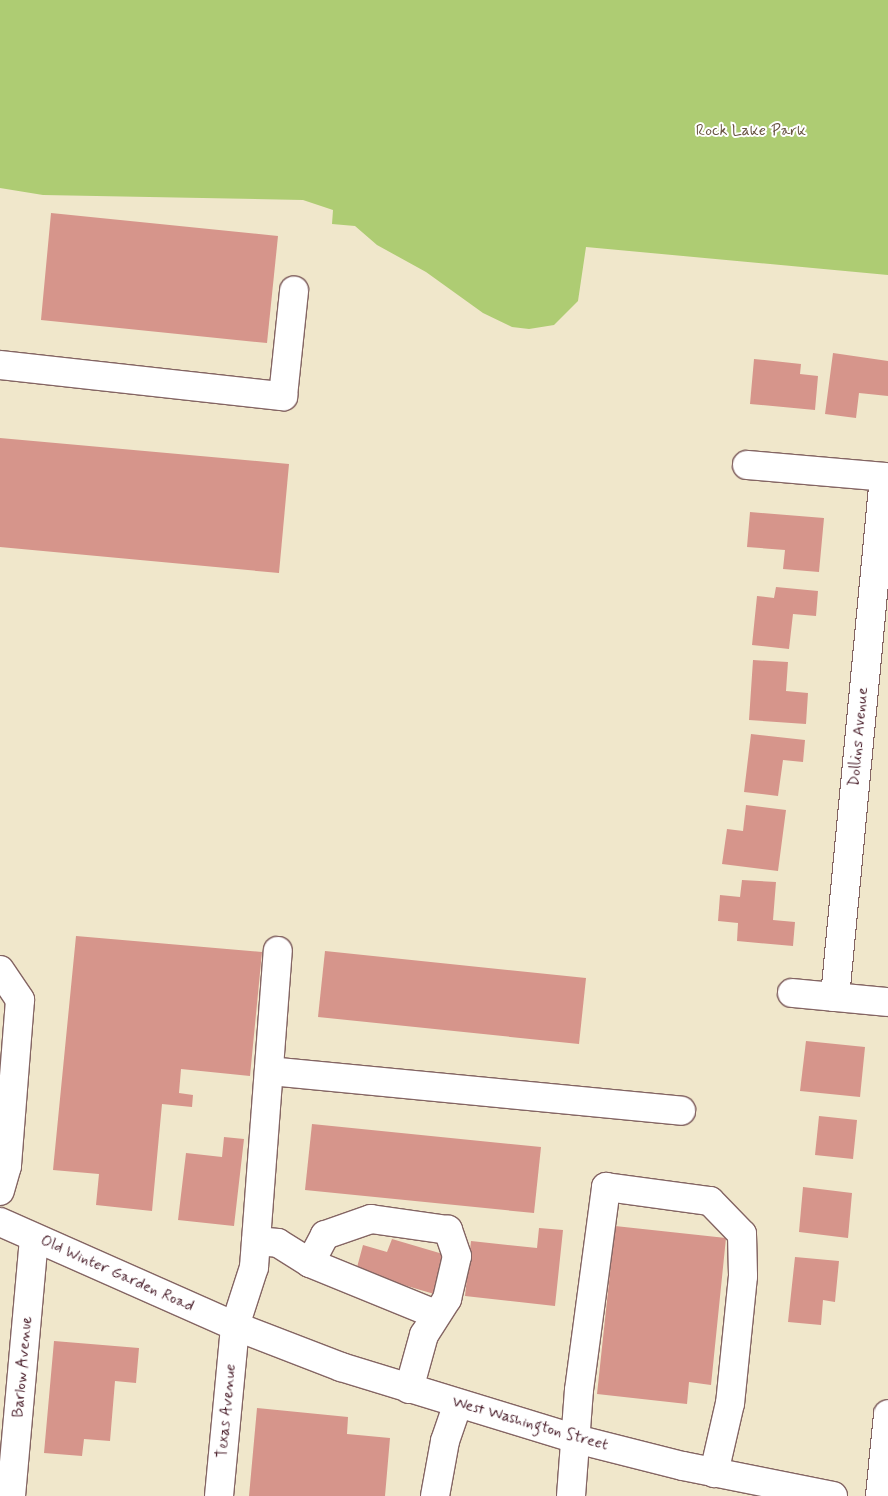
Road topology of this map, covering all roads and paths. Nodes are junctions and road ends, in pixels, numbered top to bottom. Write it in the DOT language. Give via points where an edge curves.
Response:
graph roads {
  1 [pos="294,291"];
  2 [pos="0,365"];
  3 [pos="748,465"];
  4 [pos="886,477"];
  5 [pos="278,951"];
  6 [pos="0,970"];
  7 [pos="792,993"];
  8 [pos="835,997"];
  9 [pos="888,1002"];
  10 [pos="270,1071"];
  11 [pos="681,1111"];
  12 [pos="0,1191"];
  13 [pos="0,1222"];
  14 [pos="34,1238"];
  15 [pos="256,1241"];
  16 [pos="310,1263"];
  17 [pos="435,1314"];
  18 [pos="235,1326"];
  19 [pos="409,1389"];
  20 [pos="458,1404"];
  21 [pos="888,1414"];
  22 [pos="576,1439"];
  23 [pos="714,1473"];
  24 [pos="11,1496"];
  25 [pos="219,1496"];
  26 [pos="435,1496"];
  27 [pos="571,1496"];
  28 [pos="833,1496"];
  29 [pos="880,1496"];
  1 -- 2 [label="street" via="284,396"];
  3 -- 4 [label="street"];
  4 -- 8 [label="street, Dollins Avenue"];
  5 -- 10 [label="street, Texas Avenue"];
  6 -- 12 [label="street" via="20,1000 7,1166"];
  7 -- 8 [label="street"];
  8 -- 9 [label="street"];
  10 -- 11 [label="street"];
  10 -- 15 [label="street, Texas Avenue"];
  13 -- 14 [label="street, Old Winter Garden Road"];
  14 -- 18 [label="street, Old Winter Garden Road"];
  14 -- 24 [label="street, Barlow Avenue"];
  15 -- 16 [label="street" via="278,1243"];
  15 -- 18 [label="street, Texas Avenue" via="254,1267"];
  16 -- 17 [label="street"];
  16 -- 17 [label="street" via="325,1234 371,1219 448,1230 457,1256 447,1299"];
  17 -- 19 [label="street" via="424,1335"];
  18 -- 19 [label="street, West Washington Street"];
  18 -- 25 [label="street, Texas Avenue"];
  19 -- 20 [label="street, West Washington Street"];
  20 -- 22 [label="street, West Washington Street"];
  20 -- 26 [label="street" via="445,1441"];
  21 -- 29 [label="street"];
  22 -- 23 [label="street, West Washington Street"];
  22 -- 23 [label="street" via="606,1187 710,1201 742,1234 743,1276 730,1403"];
  22 -- 27 [label="street"];
  23 -- 28 [label="street, West Washington Street"];
}
